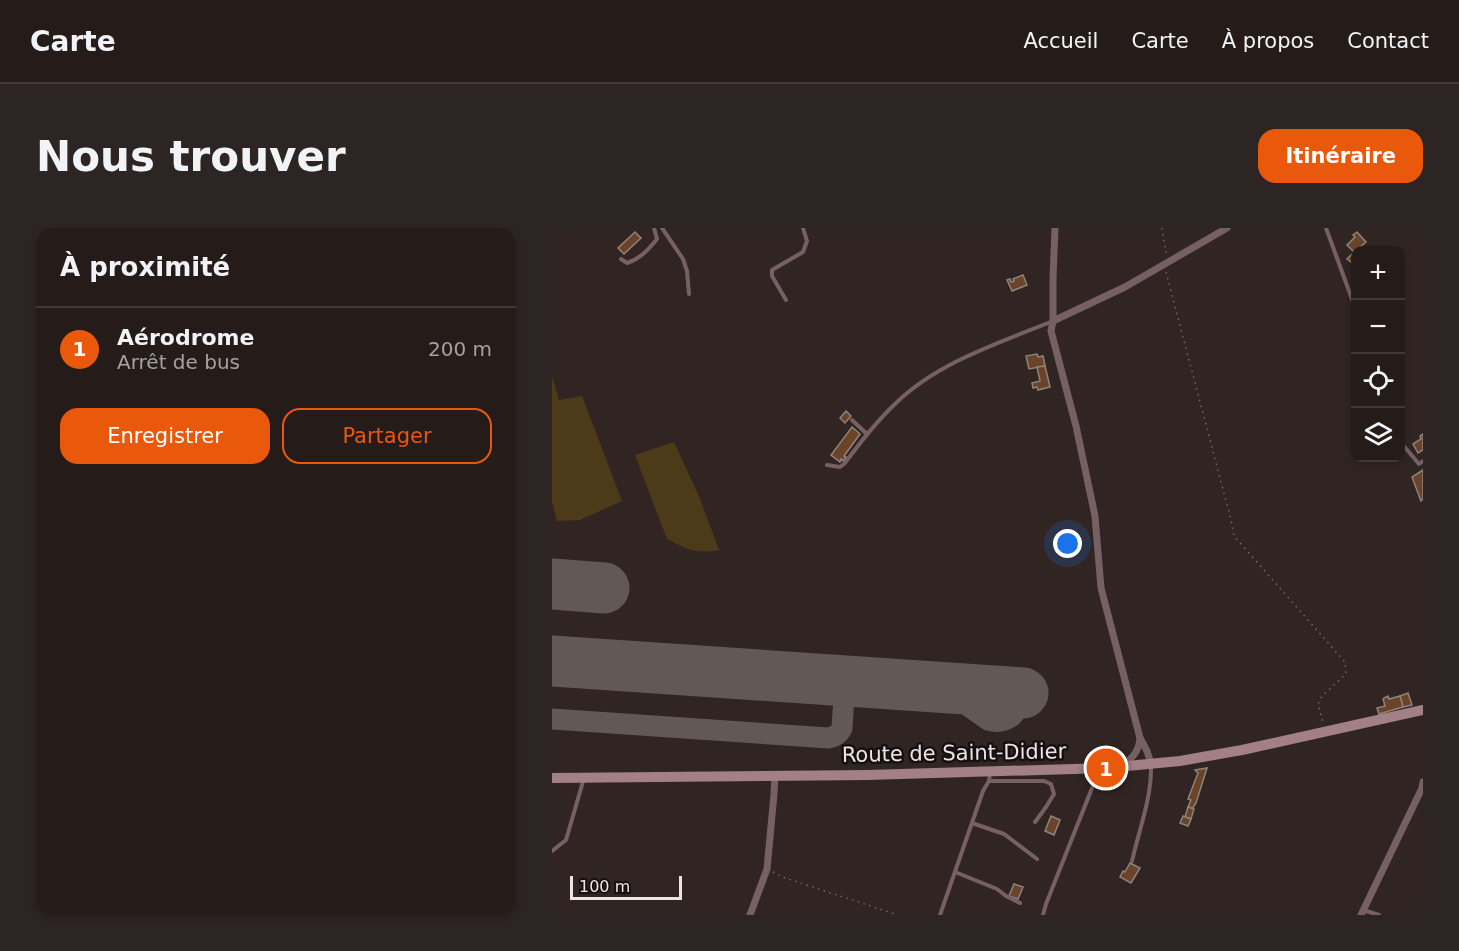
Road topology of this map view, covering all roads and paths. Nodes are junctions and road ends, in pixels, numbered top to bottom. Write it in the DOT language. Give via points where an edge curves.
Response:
graph roads {
  1 [pos="654,228"];
  2 [pos="662,228"];
  3 [pos="803,228"];
  4 [pos="1055,228"];
  5 [pos="1162,228"];
  6 [pos="1227,228"];
  7 [pos="1326,228"];
  8 [pos="621,259"];
  9 [pos="1164,266"];
  10 [pos="689,294"];
  11 [pos="786,300"];
  12 [pos="1352,300"];
  13 [pos="1053,321"];
  14 [pos="852,420"];
  15 [pos="867,434"];
  16 [pos="1405,447"];
  17 [pos="1423,461"];
  18 [pos="827,465"];
  19 [pos="1423,710"];
  20 [pos="1323,733"];
  21 [pos="1140,742"];
  22 [pos="1148,765"];
  23 [pos="1122,767"];
  24 [pos="1097,769"];
  25 [pos="775,775"];
  26 [pos="990,776"];
  27 [pos="552,778"];
  28 [pos="584,778"];
  29 [pos="1423,782"];
  30 [pos="1035,822"];
  31 [pos="972,823"];
  32 [pos="552,851"];
  33 [pos="1037,859"];
  34 [pos="1132,861"];
  35 [pos="767,869"];
  36 [pos="955,872"];
  37 [pos="1020,903"];
  38 [pos="1361,912"];
  39 [pos="752,914"];
  40 [pos="898,915"];
  41 [pos="940,915"];
  42 [pos="1043,915"];
  43 [pos="1380,915"];
  1 -- 8 [label="lane" via="657,238 648,249 627,263"];
  2 -- 10 [label="lane" via="683,259"];
  3 -- 11 [label="lane" via="807,241 803,252 772,270"];
  4 -- 13 [label="street"];
  5 -- 9 [label="path" via="1167,257"];
  6 -- 9 [label="street"];
  7 -- 12 [label="lane"];
  9 -- 13 [label="street"];
  9 -- 20 [label="path" via="1234,536 1345,662 1346,674 1318,704"];
  13 -- 15 [label="lane" via="934,373 894,404"];
  13 -- 21 [label="street" via="1051,331 1095,516 1101,588"];
  14 -- 15 [label="lane"];
  15 -- 18 [label="lane" via="844,464"];
  16 -- 17 [label="lane" via="1419,464"];
  19 -- 20 [label="main road, Route de Saint-Didier"];
  20 -- 22 [label="main road, Route de Saint-Didier"];
  21 -- 22 [label="street" via="1147,751"];
  21 -- 23 [label="street" via="1135,755"];
  22 -- 23 [label="main road, Route de Saint-Didier"];
  22 -- 34 [label="lane" via="1148,795"];
  23 -- 24 [label="main road, Route de Saint-Didier"];
  24 -- 26 [label="main road, Route de Saint-Didier"];
  24 -- 42 [label="lane"];
  25 -- 26 [label="main road, Route de Saint-Didier"];
  25 -- 28 [label="main road, Route de Saint-Didier"];
  25 -- 35 [label="street"];
  26 -- 30 [label="lane" via="1051,784 1054,794"];
  26 -- 31 [label="lane"];
  27 -- 28 [label="main road, Route de Saint-Didier"];
  28 -- 32 [label="lane" via="566,840"];
  29 -- 38 [label="street"];
  31 -- 33 [label="lane" via="1004,834"];
  31 -- 36 [label="lane"];
  35 -- 39 [label="street"];
  35 -- 40 [label="path"];
  36 -- 37 [label="lane"];
  36 -- 41 [label="lane"];
  38 -- 43 [label="lane"];
}
